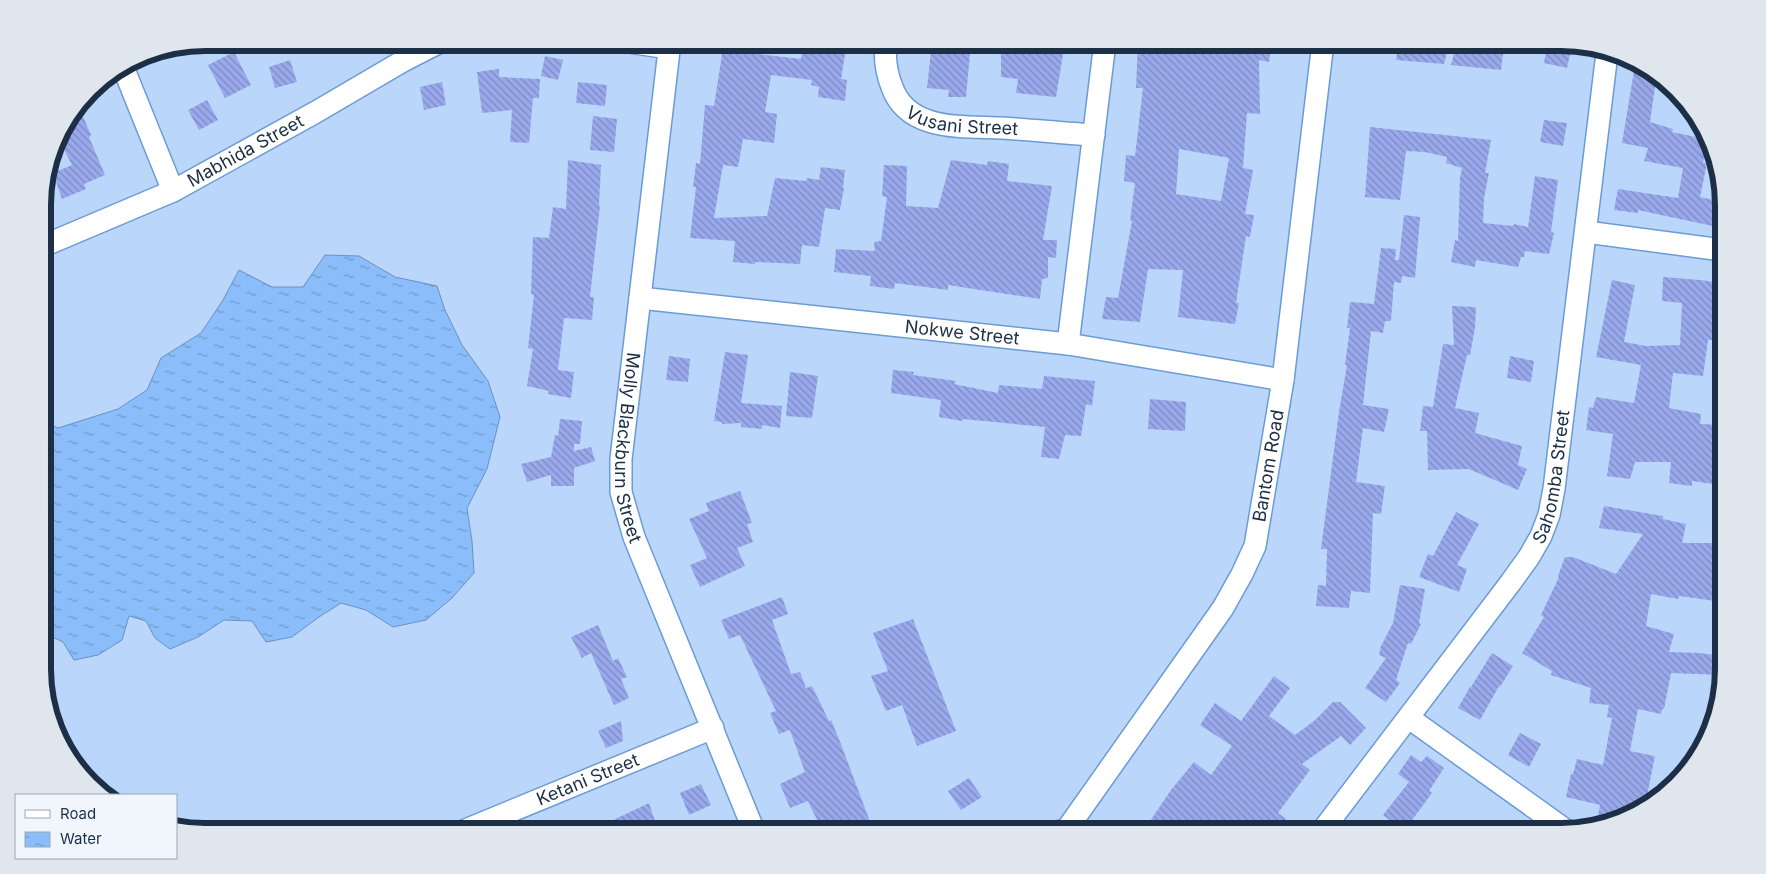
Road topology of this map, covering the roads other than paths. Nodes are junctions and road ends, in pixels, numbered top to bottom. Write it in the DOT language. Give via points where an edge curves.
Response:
graph roads {
  1 [pos="422,51"];
  2 [pos="668,51"];
  3 [pos="886,51"];
  4 [pos="1104,51"];
  5 [pos="1322,51"];
  6 [pos="1606,59"];
  7 [pos="126,73"];
  8 [pos="1094,135"];
  9 [pos="173,191"];
  10 [pos="1586,232"];
  11 [pos="52,242"];
  12 [pos="1715,249"];
  13 [pos="640,298"];
  14 [pos="1068,344"];
  15 [pos="1283,380"];
  16 [pos="1409,718"];
  17 [pos="713,728"];
  18 [pos="1071,822"];
  19 [pos="1329,822"];
  20 [pos="1554,822"];
  21 [pos="483,823"];
  22 [pos="751,823"];
  1 -- 9 [label="street, Mabhida Street"];
  2 -- 13 [label="street, Molly Blackburn Street"];
  3 -- 8 [label="street, Vusani Street" via="886,71 893,91 902,106 915,116 940,125"];
  4 -- 8 [label="street"];
  5 -- 15 [label="street, Bantom Road"];
  6 -- 10 [label="street, Sahomba Street"];
  7 -- 9 [label="street"];
  8 -- 14 [label="street"];
  9 -- 11 [label="street, Mabhida Street"];
  10 -- 12 [label="street"];
  10 -- 16 [label="street, Sahomba Street" via="1554,489 1541,536 1512,582"];
  13 -- 14 [label="street, Nokwe Street"];
  13 -- 17 [label="street, Molly Blackburn Street" via="621,459 621,492 634,537"];
  14 -- 15 [label="street, Nokwe Street"];
  15 -- 18 [label="street, Bantom Road" via="1254,546 1242,574 1223,608"];
  16 -- 19 [label="street, Sahomba Street"];
  16 -- 20 [label="street"];
  17 -- 21 [label="street, Ketani Street"];
  17 -- 22 [label="street, Molly Blackburn Street"];
}
